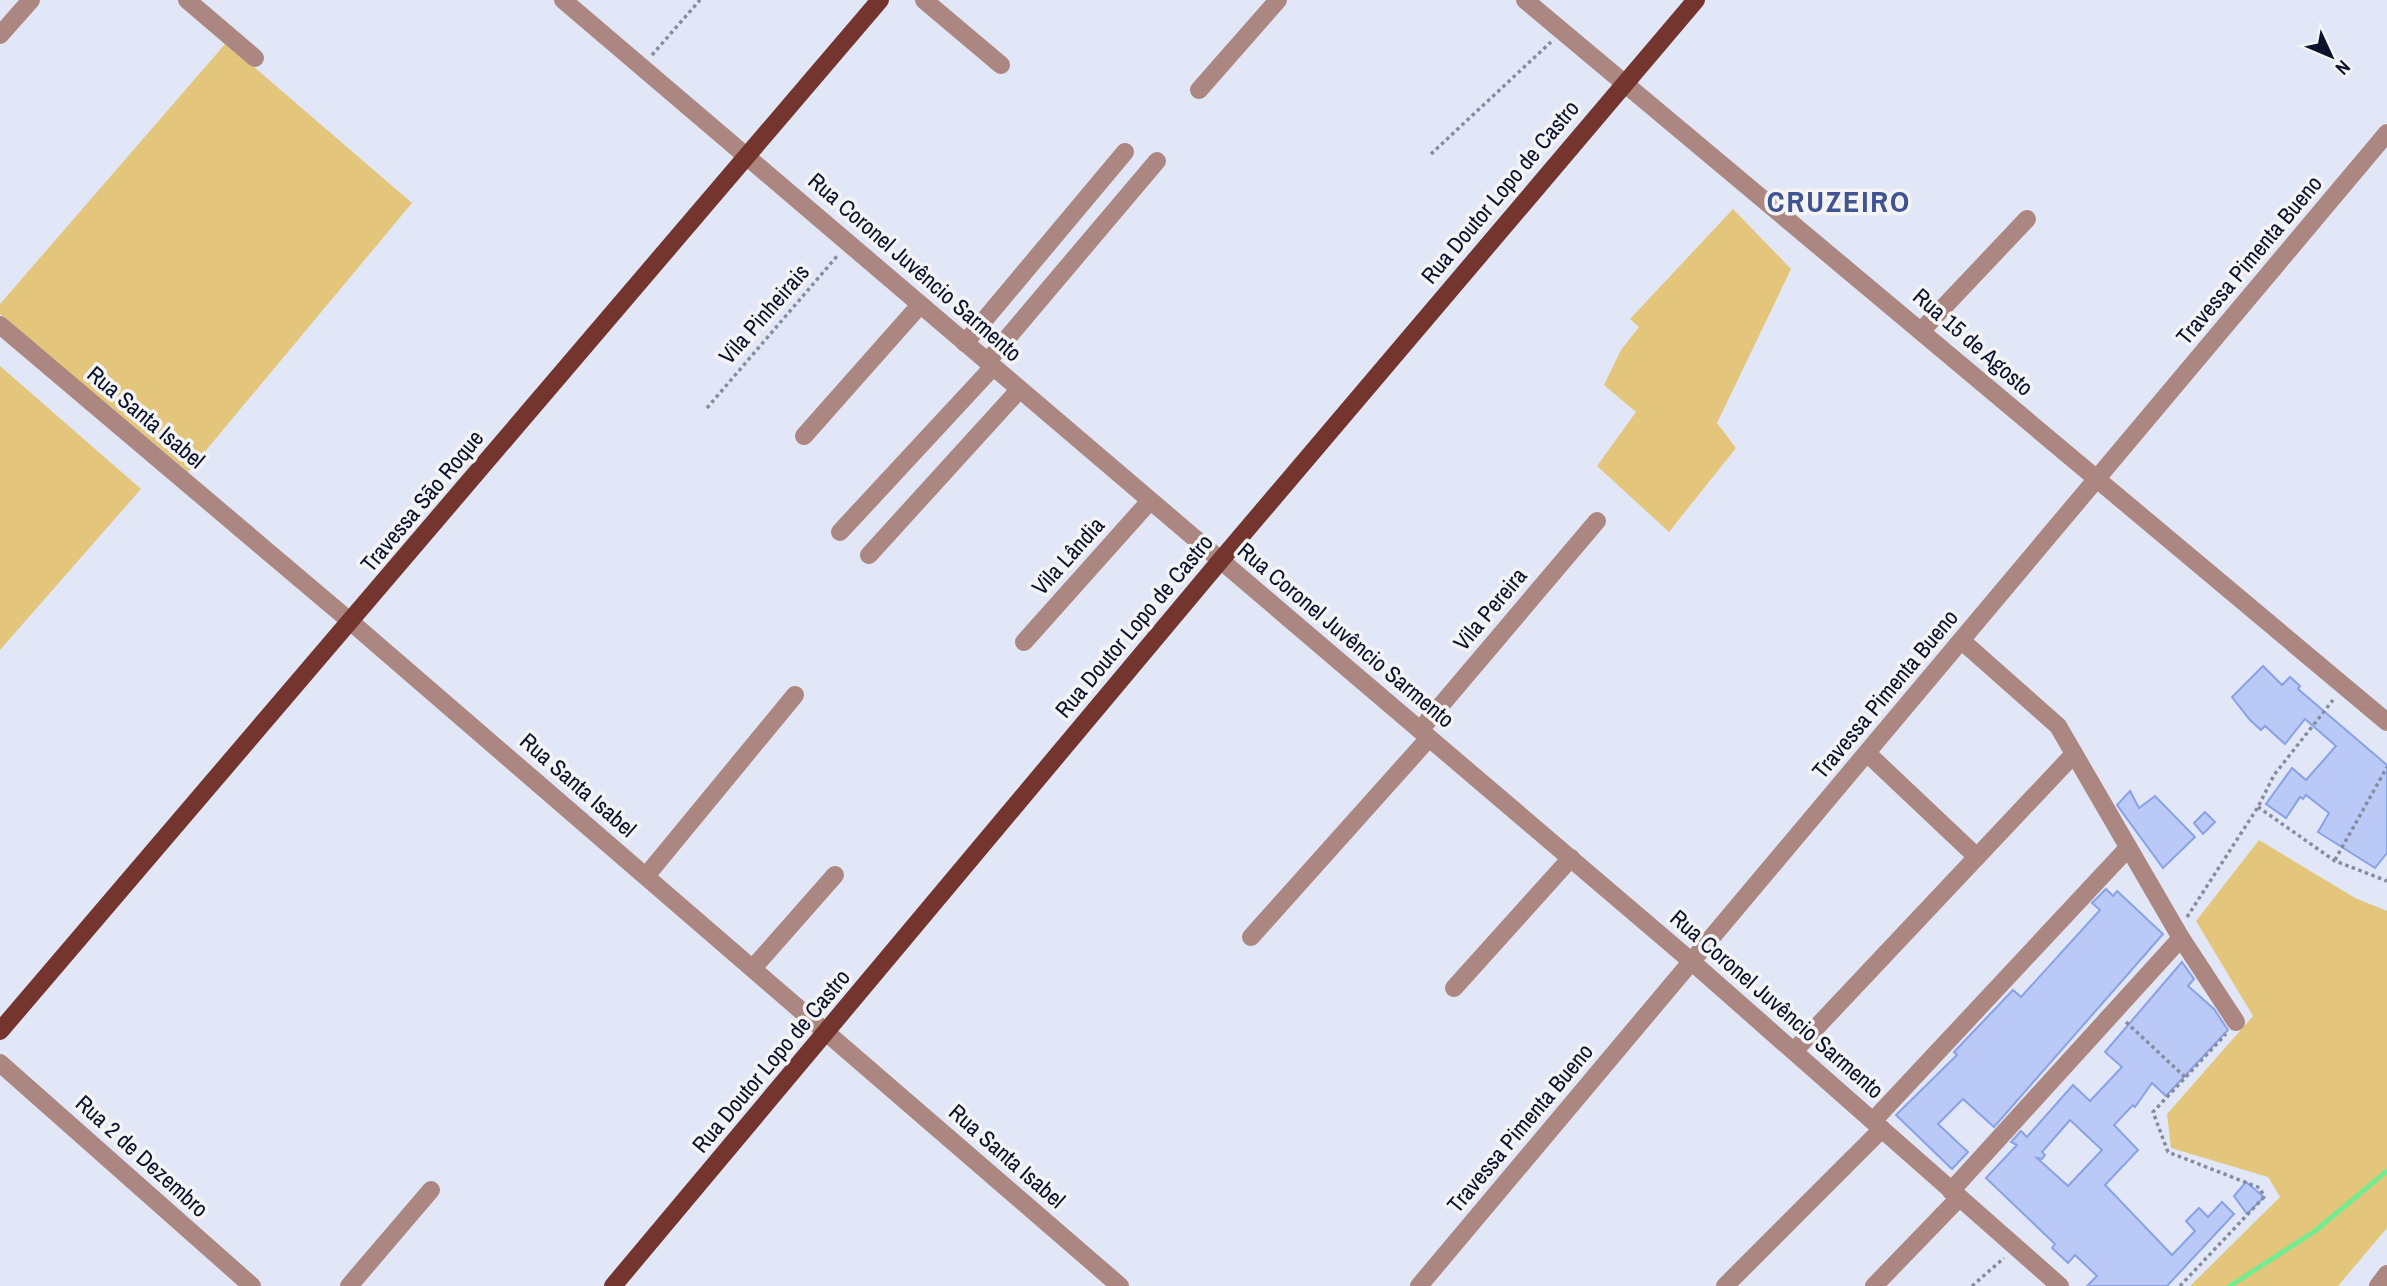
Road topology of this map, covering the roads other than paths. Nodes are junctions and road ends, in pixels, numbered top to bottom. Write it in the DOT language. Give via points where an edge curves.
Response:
graph roads {
  1 [pos="31,0"];
  2 [pos="187,0"];
  3 [pos="563,0"];
  4 [pos="880,0"];
  5 [pos="924,0"];
  6 [pos="1278,0"];
  7 [pos="1525,0"];
  8 [pos="1696,0"];
  9 [pos="0,35"];
  10 [pos="255,58"];
  11 [pos="1001,65"];
  12 [pos="1625,83"];
  13 [pos="1199,90"];
  14 [pos="2387,133"];
  15 [pos="1125,152"];
  16 [pos="748,156"];
  17 [pos="1157,161"];
  18 [pos="2027,219"];
  19 [pos="920,304"];
  20 [pos="0,325"];
  21 [pos="1922,330"];
  22 [pos="965,344"];
  23 [pos="990,365"];
  24 [pos="1020,390"];
  25 [pos="804,436"];
  26 [pos="2096,480"];
  27 [pos="1149,502"];
  28 [pos="1597,521"];
  29 [pos="840,532"];
  30 [pos="869,555"];
  31 [pos="1220,561"];
  32 [pos="351,622"];
  33 [pos="1962,641"];
  34 [pos="1024,642"];
  35 [pos="795,695"];
  36 [pos="2387,722"];
  37 [pos="1425,734"];
  38 [pos="1868,754"];
  39 [pos="2074,754"];
  40 [pos="2128,848"];
  41 [pos="1977,857"];
  42 [pos="1571,858"];
  43 [pos="835,875"];
  44 [pos="646,876"];
  45 [pos="2181,932"];
  46 [pos="1251,937"];
  47 [pos="1691,961"];
  48 [pos="753,968"];
  49 [pos="1454,988"];
  50 [pos="2236,1023"];
  51 [pos="0,1031"];
  52 [pos="828,1033"];
  53 [pos="1794,1051"];
  54 [pos="0,1063"];
  55 [pos="1877,1125"];
  56 [pos="431,1189"];
  57 [pos="1955,1194"];
  58 [pos="2387,1274"];
  59 [pos="242,1283"];
  60 [pos="349,1286"];
  61 [pos="613,1286"];
  62 [pos="1120,1286"];
  63 [pos="1419,1286"];
  64 [pos="1725,1286"];
  65 [pos="1874,1286"];
  66 [pos="2060,1286"];
  67 [pos="2378,1286"];
  1 -- 9 [label="street"];
  2 -- 10 [label="street"];
  3 -- 16 [label="street, Rua Coronel Juvêncio Sarmento"];
  4 -- 16 [label="main road, Travessa São Roque"];
  5 -- 11 [label="street"];
  6 -- 13 [label="street"];
  7 -- 12 [label="street, Rua 15 de Agosto"];
  8 -- 12 [label="main road, Rua Doutor Lopo de Castro"];
  12 -- 21 [label="street, Rua 15 de Agosto"];
  12 -- 31 [label="main road, Rua Doutor Lopo de Castro"];
  14 -- 26 [label="street, Travessa Pimenta Bueno"];
  15 -- 22 [label="street"];
  16 -- 19 [label="street, Rua Coronel Juvêncio Sarmento"];
  16 -- 32 [label="main road, Travessa São Roque"];
  17 -- 23 [label="street"];
  18 -- 21 [label="street"];
  19 -- 22 [label="street, Rua Coronel Juvêncio Sarmento"];
  19 -- 25 [label="street"];
  20 -- 32 [label="street, Rua Santa Isabel"];
  21 -- 26 [label="street, Rua 15 de Agosto"];
  22 -- 23 [label="street, Rua Coronel Juvêncio Sarmento"];
  23 -- 24 [label="street, Rua Coronel Juvêncio Sarmento"];
  23 -- 29 [label="street"];
  24 -- 27 [label="street, Rua Coronel Juvêncio Sarmento"];
  24 -- 30 [label="street"];
  26 -- 33 [label="street, Travessa Pimenta Bueno"];
  26 -- 36 [label="street, Rua 15 de Agosto"];
  27 -- 31 [label="street, Rua Coronel Juvêncio Sarmento"];
  27 -- 34 [label="street, Vila Lândia"];
  28 -- 37 [label="street, Vila Pereira"];
  31 -- 37 [label="street, Rua Coronel Juvêncio Sarmento"];
  31 -- 52 [label="main road, Rua Doutor Lopo de Castro"];
  32 -- 44 [label="street, Rua Santa Isabel"];
  32 -- 51 [label="main road, Travessa São Roque"];
  33 -- 38 [label="street, Travessa Pimenta Bueno"];
  33 -- 39 [label="street" via="2046,714"];
  35 -- 44 [label="street"];
  37 -- 42 [label="street, Rua Coronel Juvêncio Sarmento"];
  37 -- 46 [label="street, Vila Pereira"];
  38 -- 41 [label="street"];
  38 -- 47 [label="street, Travessa Pimenta Bueno"];
  39 -- 40 [label="street"];
  39 -- 41 [label="street"];
  40 -- 45 [label="street"];
  40 -- 55 [label="street"];
  41 -- 53 [label="street"];
  42 -- 47 [label="street, Rua Coronel Juvêncio Sarmento"];
  42 -- 49 [label="street"];
  43 -- 48 [label="street"];
  44 -- 48 [label="street, Rua Santa Isabel"];
  45 -- 50 [label="street"];
  45 -- 57 [label="street"];
  47 -- 53 [label="street, Rua Coronel Juvêncio Sarmento"];
  47 -- 63 [label="street, Travessa Pimenta Bueno"];
  48 -- 52 [label="street, Rua Santa Isabel"];
  52 -- 61 [label="main road, Rua Doutor Lopo de Castro"];
  52 -- 62 [label="street, Rua Santa Isabel"];
  53 -- 55 [label="street, Rua Coronel Juvêncio Sarmento"];
  54 -- 59 [label="street, Rua 2 de Dezembro"];
  55 -- 57 [label="street, Rua Coronel Juvêncio Sarmento"];
  55 -- 64 [label="street"];
  56 -- 60 [label="street"];
  57 -- 65 [label="street"];
  57 -- 66 [label="street, Rua Coronel Juvêncio Sarmento"];
  58 -- 67 [label="street"];
}
